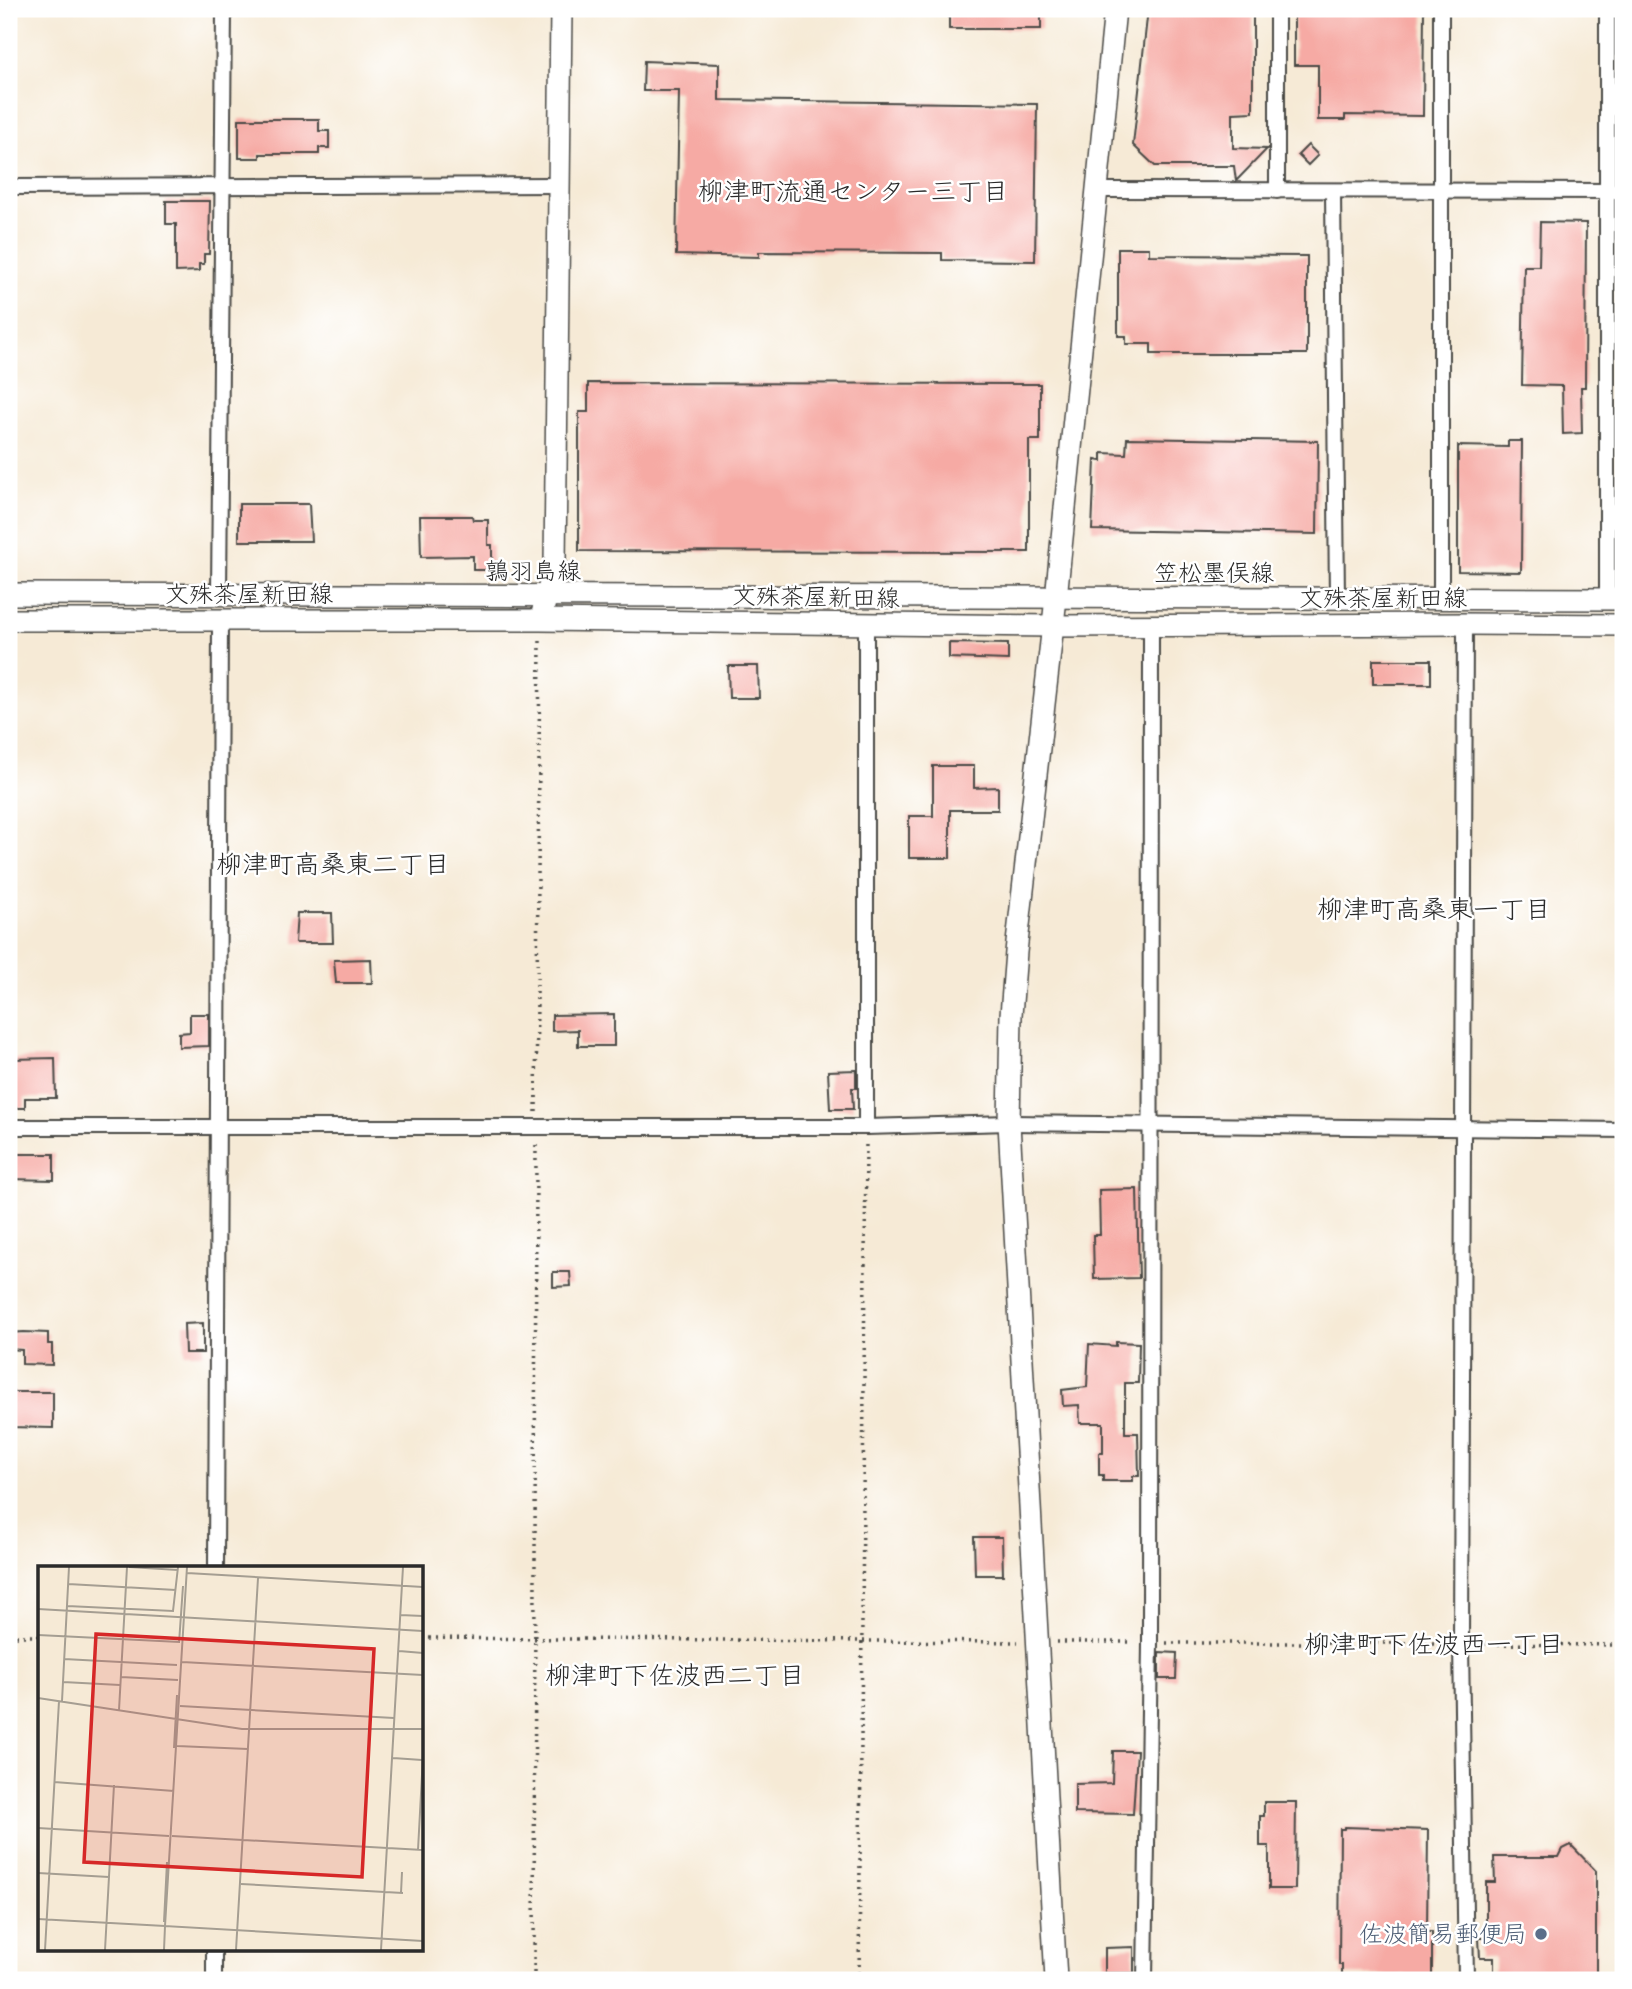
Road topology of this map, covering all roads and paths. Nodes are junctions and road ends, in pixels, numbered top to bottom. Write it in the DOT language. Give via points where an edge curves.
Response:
graph roads {
  1 [pos="224,9"];
  2 [pos="561,9"];
  3 [pos="1115,9"];
  4 [pos="1277,9"];
  5 [pos="1441,9"];
  6 [pos="1607,9"];
  7 [pos="560,185"];
  8 [pos="9,187"];
  9 [pos="223,187"];
  10 [pos="1096,190"];
  11 [pos="1277,191"];
  12 [pos="1333,191"];
  13 [pos="1441,191"];
  14 [pos="1606,191"];
  15 [pos="1623,191"];
  16 [pos="1441,590"];
  17 [pos="9,594"];
  18 [pos="219,594"];
  19 [pos="547,597"];
  20 [pos="1056,598"];
  21 [pos="1615,599"];
  22 [pos="1337,600"];
  23 [pos="9,620"];
  24 [pos="220,620"];
  25 [pos="540,620"];
  26 [pos="866,624"];
  27 [pos="1465,624"];
  28 [pos="1151,625"];
  29 [pos="1623,625"];
  30 [pos="1053,626"];
  31 [pos="1009,1123"];
  32 [pos="1150,1125"];
  33 [pos="218,1126"];
  34 [pos="536,1126"];
  35 [pos="9,1127"];
  36 [pos="866,1127"];
  37 [pos="1464,1129"];
  38 [pos="1623,1130"];
  39 [pos="216,1566"];
  40 [pos="9,1636"];
  41 [pos="38,1636"];
  42 [pos="424,1638"];
  43 [pos="534,1639"];
  44 [pos="861,1640"];
  45 [pos="1038,1642"];
  46 [pos="1150,1643"];
  47 [pos="1461,1644"];
  48 [pos="1623,1645"];
  49 [pos="214,1951"];
  50 [pos="214,1980"];
  51 [pos="534,1980"];
  52 [pos="859,1980"];
  53 [pos="1056,1980"];
  54 [pos="1145,1980"];
  55 [pos="1466,1980"];
  1 -- 9 [label="street"];
  2 -- 7 [label="main road"];
  3 -- 10 [label="main road"];
  4 -- 11 [label="street"];
  5 -- 13 [label="street"];
  6 -- 14 [label="street"];
  7 -- 9 [label="street"];
  7 -- 19 [label="main road" via="555,564"];
  8 -- 9 [label="street"];
  9 -- 18 [label="street"];
  10 -- 11 [label="street"];
  10 -- 20 [label="main road"];
  11 -- 12 [label="street"];
  12 -- 13 [label="street"];
  12 -- 22 [label="street"];
  13 -- 14 [label="street"];
  13 -- 16 [label="street"];
  14 -- 15 [label="street"];
  14 -- 21 [label="street"];
  17 -- 18 [label="main road, 鶉羽島線"];
  18 -- 19 [label="main road, 鶉羽島線"];
  19 -- 20 [label="main road, 鶉羽島線"];
  19 -- 25 [label="main road"];
  20 -- 22 [label="main road, 笠松墨俣線"];
  20 -- 30 [label="main road"];
  21 -- 22 [label="main road, 笠松墨俣線"];
  23 -- 24 [label="main road, 文殊茶屋新田線"];
  24 -- 25 [label="main road, 文殊茶屋新田線"];
  24 -- 33 [label="street"];
  25 -- 26 [label="main road, 文殊茶屋新田線"];
  25 -- 34 [label="path"];
  26 -- 30 [label="main road, 文殊茶屋新田線"];
  26 -- 36 [label="street"];
  27 -- 28 [label="main road, 文殊茶屋新田線"];
  27 -- 29 [label="main road, 文殊茶屋新田線"];
  27 -- 37 [label="street"];
  28 -- 30 [label="main road, 文殊茶屋新田線"];
  28 -- 32 [label="street"];
  30 -- 31 [label="main road" via="1013,990"];
  31 -- 32 [label="street"];
  31 -- 36 [label="street"];
  31 -- 45 [label="main road"];
  32 -- 37 [label="street"];
  32 -- 46 [label="street"];
  33 -- 34 [label="street"];
  33 -- 35 [label="street"];
  33 -- 39 [label="street"];
  34 -- 36 [label="street"];
  34 -- 43 [label="path"];
  36 -- 44 [label="path"];
  37 -- 38 [label="street"];
  37 -- 47 [label="street"];
  40 -- 41 [label="path"];
  42 -- 43 [label="path"];
  43 -- 44 [label="path"];
  43 -- 51 [label="path"];
  44 -- 45 [label="path"];
  44 -- 52 [label="path"];
  45 -- 46 [label="path"];
  45 -- 53 [label="main road"];
  46 -- 47 [label="path"];
  46 -- 54 [label="street"];
  47 -- 48 [label="path"];
  47 -- 55 [label="street"];
  49 -- 50 [label="street"];
}
